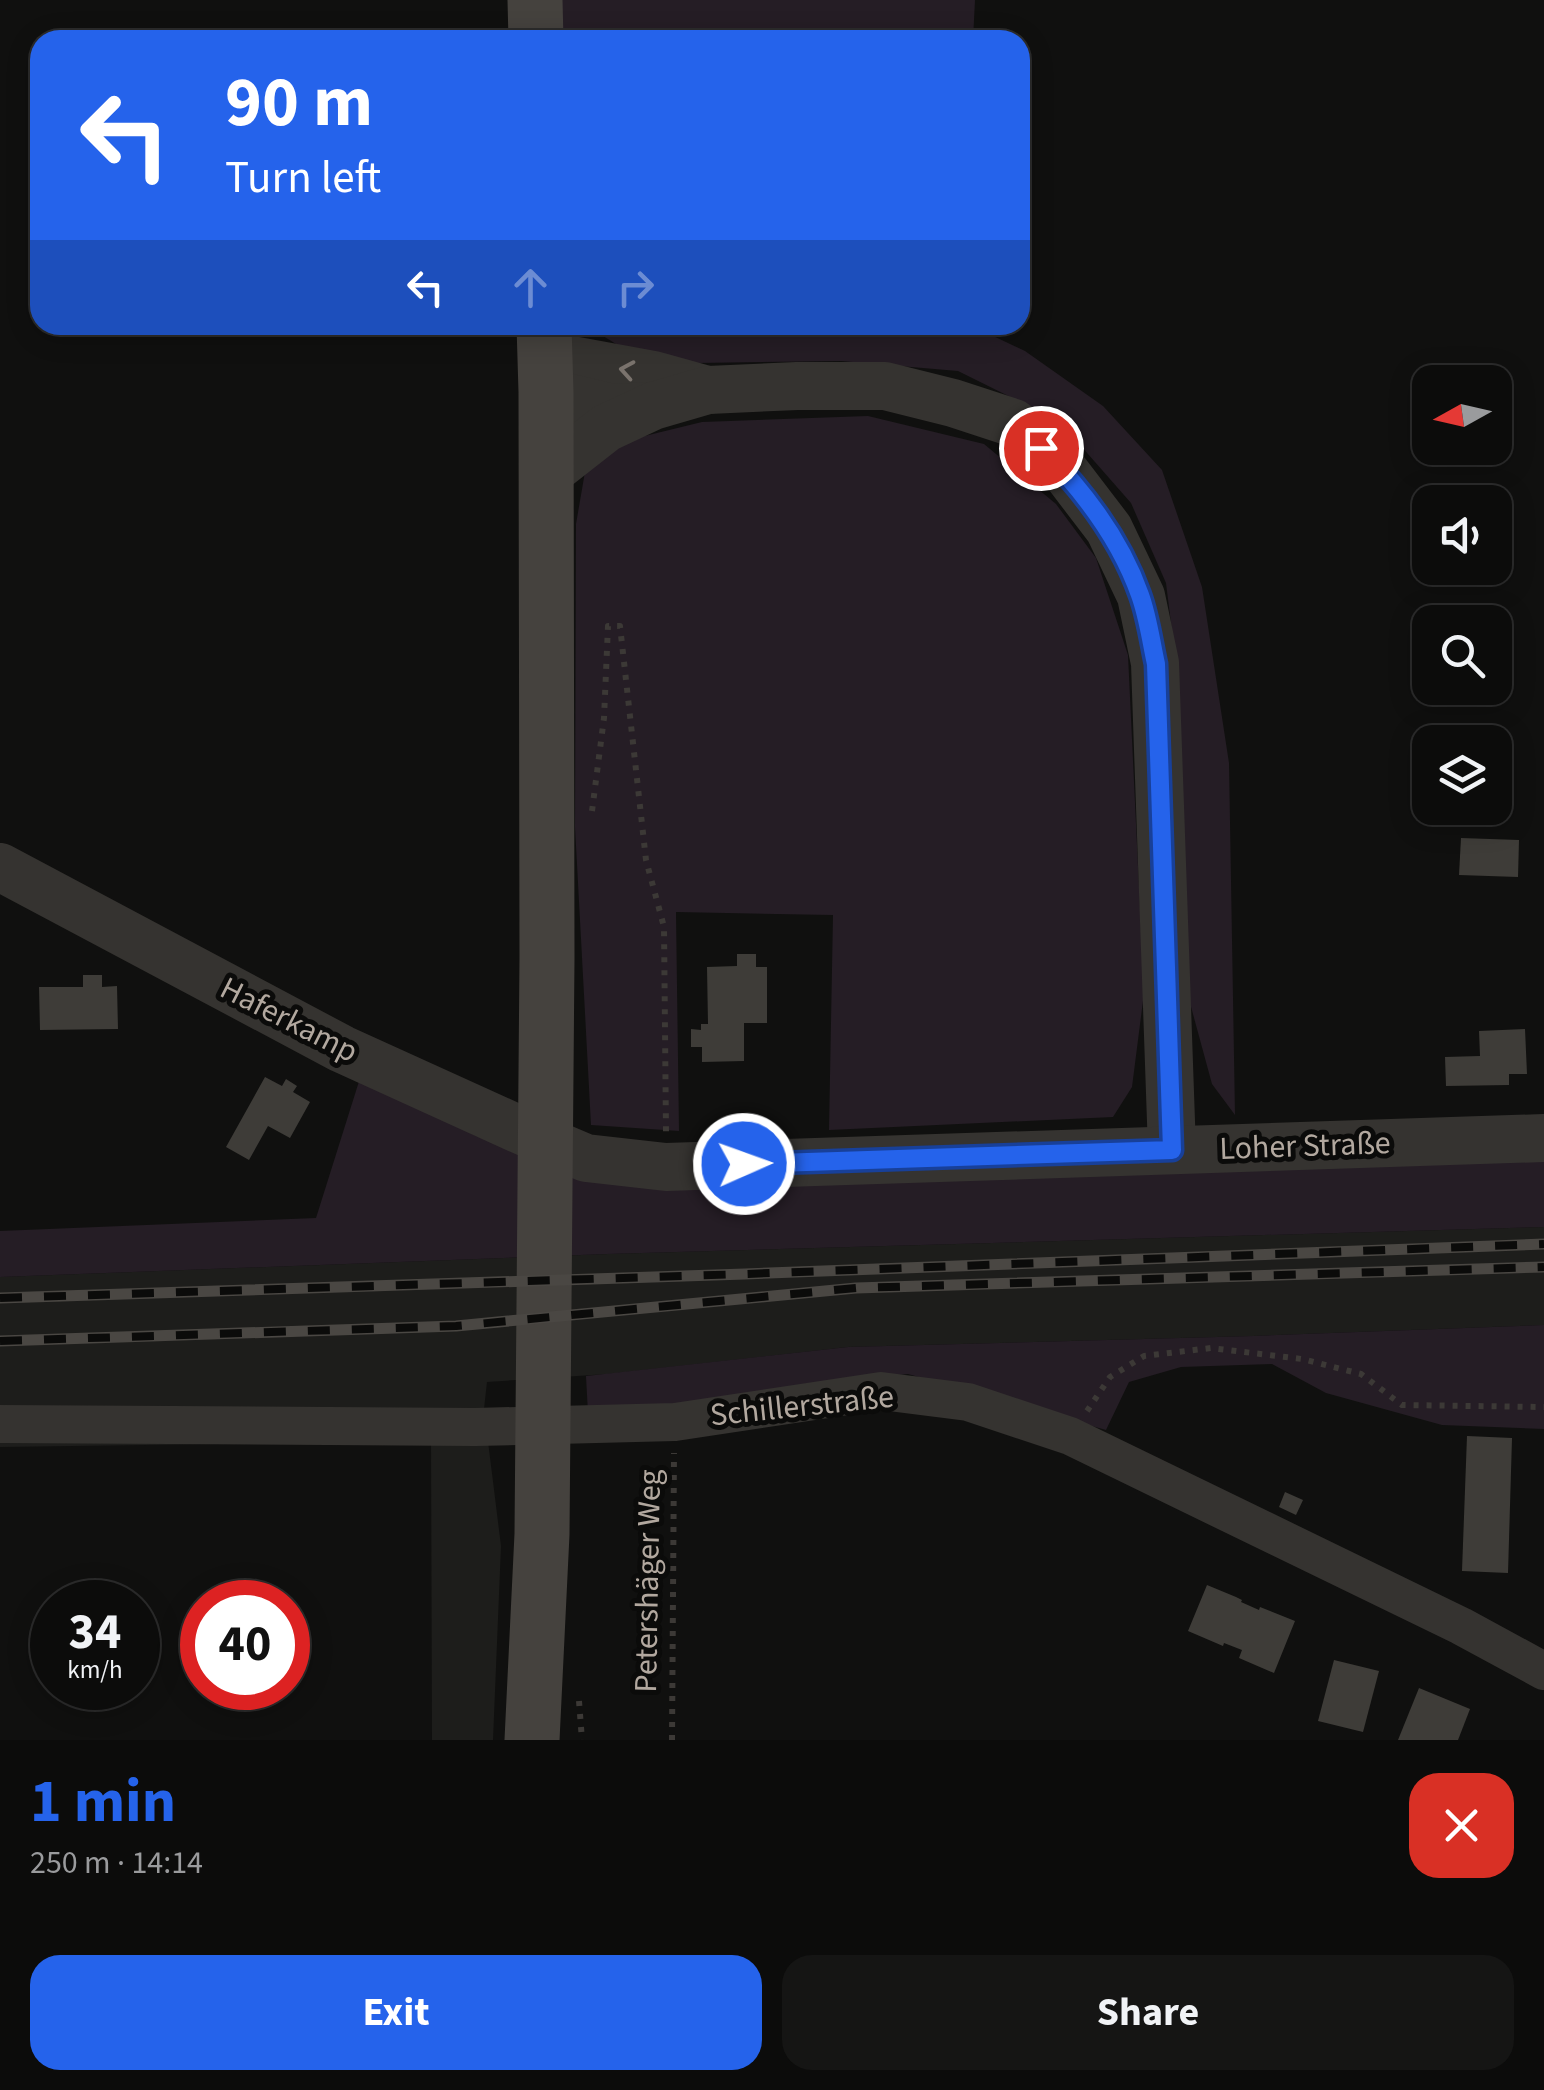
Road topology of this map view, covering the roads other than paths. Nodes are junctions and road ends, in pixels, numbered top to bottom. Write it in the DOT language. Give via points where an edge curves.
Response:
graph roads {
  1 [pos="535,0"];
  2 [pos="536,30"];
  3 [pos="545,357"];
  4 [pos="708,390"];
  5 [pos="653,406"];
  6 [pos="546,475"];
  7 [pos="0,867"];
  8 [pos="1544,1138"];
  9 [pos="1172,1150"];
  10 [pos="586,1158"];
  11 [pos="0,1424"];
  12 [pos="1544,1670"];
  13 [pos="532,1740"];
  1 -- 2 [label="main road"];
  4 -- 3 [label="street, one-way"];
  3 -- 5 [label="street" via="613,408"];
  3 -- 6 [label="main road"];
  4 -- 5 [label="street"];
  4 -- 9 [label="street" via="884,386 1014,423 1067,474 1109,529 1141,596 1156,664"];
  5 -- 6 [label="street" via="606,428"];
  6 -- 13 [label="main road" via="542,1534"];
  7 -- 10 [label="street, Haferkamp" via="342,1050"];
  8 -- 9 [label="street, Loher Straße"];
  9 -- 10 [label="street, Loher Straße" via="666,1167"];
  11 -- 12 [label="street, Schillerstraße" via="675,1422 881,1391 968,1402 1070,1436"];
}
